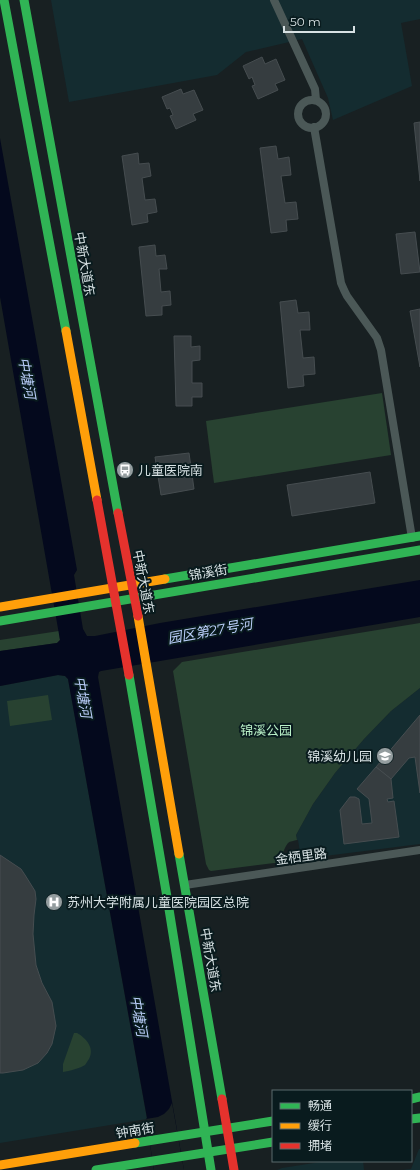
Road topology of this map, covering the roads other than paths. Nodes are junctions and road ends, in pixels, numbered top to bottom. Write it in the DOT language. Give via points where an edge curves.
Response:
graph roads {
  1 [pos="4,0"];
  2 [pos="24,0"];
  3 [pos="274,0"];
  4 [pos="316,100"];
  5 [pos="314,127"];
  6 [pos="416,537"];
  7 [pos="420,550"];
  8 [pos="132,584"];
  9 [pos="113,588"];
  10 [pos="134,598"];
  11 [pos="116,601"];
  12 [pos="0,607"];
  13 [pos="0,621"];
  14 [pos="420,850"];
  15 [pos="184,885"];
  16 [pos="272,1120"];
  17 [pos="227,1128"];
  18 [pos="204,1132"];
  19 [pos="272,1142"];
  20 [pos="230,1148"];
  21 [pos="208,1152"];
  22 [pos="0,1165"];
  23 [pos="96,1170"];
  24 [pos="211,1170"];
  25 [pos="234,1170"];
  1 -- 9 [label="main road"];
  2 -- 8 [label="main road, 中新大道东"];
  3 -- 4 [label="street" via="314,90"];
  4 -- 5 [label="street" via="323,105 325,113 323,122"];
  4 -- 5 [label="street" via="307,100 298,110 300,122 307,127"];
  5 -- 6 [label="street" via="344,290 377,338 381,350"];
  6 -- 8 [label="main road, 锦溪街"];
  7 -- 10 [label="main road, 锦溪街"];
  8 -- 9 [label="main road, 锦溪街"];
  8 -- 10 [label="main road, 中新大道东"];
  9 -- 11 [label="main road"];
  9 -- 12 [label="main road, 锦溪街"];
  10 -- 11 [label="main road, 锦溪街"];
  10 -- 15 [label="main road, 中新大道东"];
  11 -- 13 [label="main road, 锦溪街"];
  11 -- 18 [label="main road"];
  14 -- 15 [label="street, 金栖里路"];
  15 -- 17 [label="main road, 中新大道东"];
  16 -- 17 [label="main road, 钟南街"];
  17 -- 18 [label="main road, 钟南街"];
  17 -- 20 [label="main road, 中新大道东"];
  18 -- 21 [label="main road"];
  18 -- 22 [label="main road, 钟南街"];
  19 -- 20 [label="main road"];
  20 -- 21 [label="main road"];
  20 -- 25 [label="main road, 中新大道东"];
  21 -- 23 [label="main road"];
  21 -- 24 [label="main road"];
}
